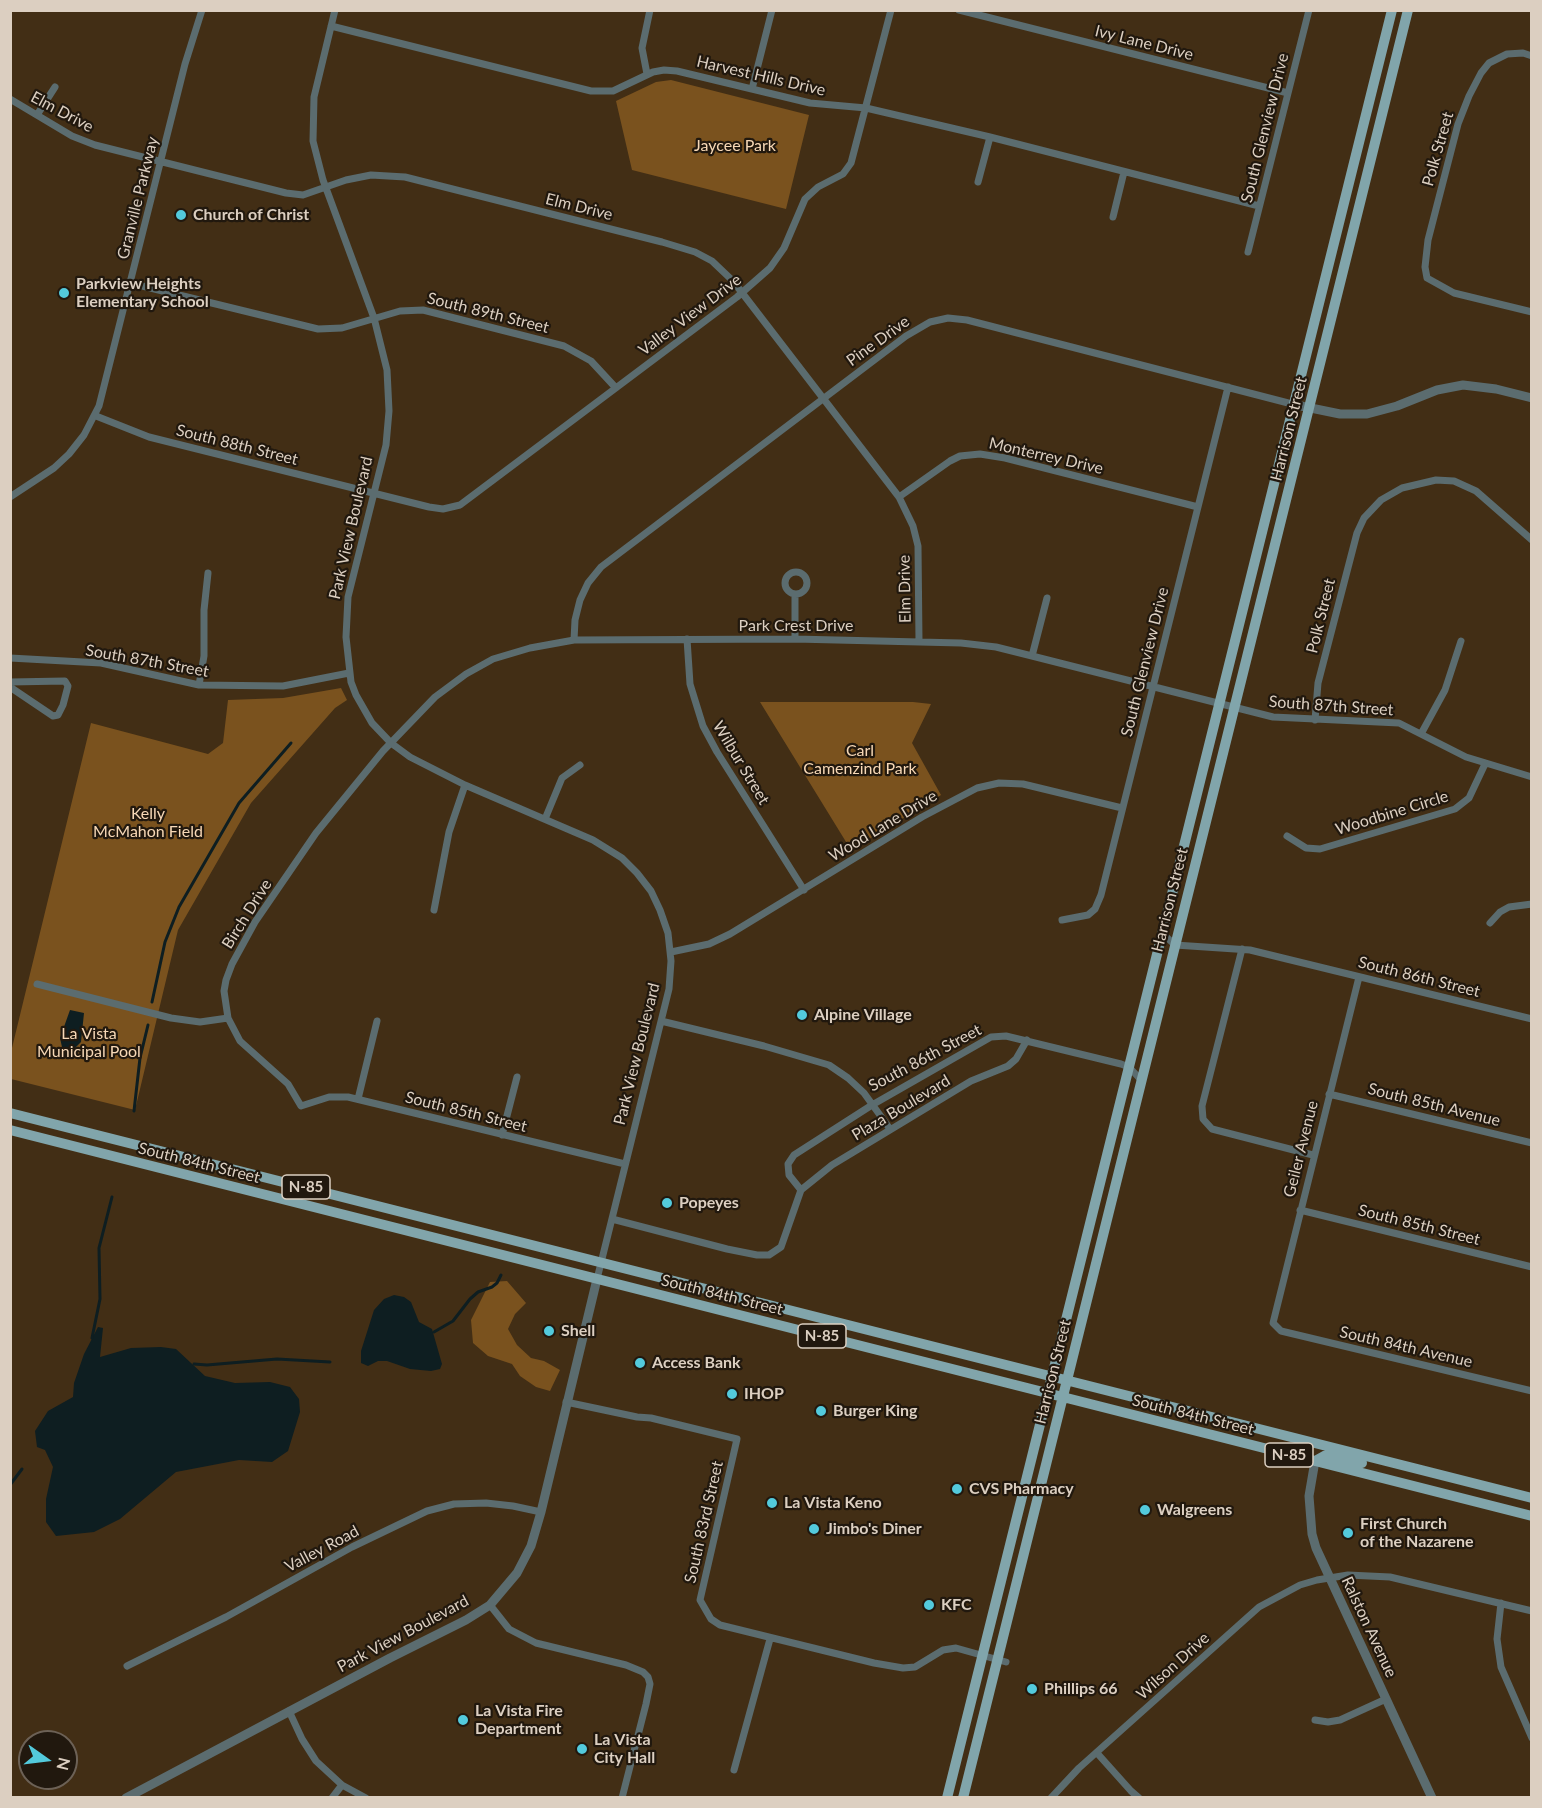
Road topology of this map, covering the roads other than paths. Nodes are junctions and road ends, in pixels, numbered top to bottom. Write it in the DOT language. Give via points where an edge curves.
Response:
graph roads {
  1 [pos="202,10"];
  2 [pos="335,10"];
  3 [pos="650,10"];
  4 [pos="772,10"];
  5 [pos="891,10"];
  6 [pos="959,10"];
  7 [pos="1308,10"];
  8 [pos="1392,10"];
  9 [pos="1408,10"];
  10 [pos="331,27"];
  11 [pos="1532,56"];
  12 [pos="647,74"];
  13 [pos="55,87"];
  14 [pos="752,89"];
  15 [pos="1288,93"];
  16 [pos="10,99"];
  17 [pos="866,108"];
  18 [pos="37,115"];
  19 [pos="990,137"];
  20 [pos="161,162"];
  21 [pos="1124,172"];
  22 [pos="978,182"];
  23 [pos="326,187"];
  24 [pos="1259,206"];
  25 [pos="1113,217"];
  26 [pos="1248,252"];
  27 [pos="130,283"];
  28 [pos="742,292"];
  29 [pos="1532,312"];
  30 [pos="374,318"];
  31 [pos="1228,387"];
  32 [pos="616,388"];
  33 [pos="1532,398"];
  34 [pos="824,399"];
  35 [pos="1301,406"];
  36 [pos="96,416"];
  37 [pos="374,494"];
  38 [pos="10,496"];
  39 [pos="899,497"];
  40 [pos="1198,507"];
  41 [pos="1532,540"];
  42 [pos="208,573"];
  43 [pos="795,594"];
  44 [pos="1047,598"];
  45 [pos="687,639"];
  46 [pos="795,639"];
  47 [pos="574,640"];
  48 [pos="919,641"];
  49 [pos="1461,641"];
  50 [pos="1032,656"];
  51 [pos="10,658"];
  52 [pos="349,673"];
  53 [pos="10,682"];
  54 [pos="199,685"];
  55 [pos="10,687"];
  56 [pos="1152,687"];
  57 [pos="1227,706"];
  58 [pos="1315,720"];
  59 [pos="1421,734"];
  60 [pos="391,743"];
  61 [pos="1485,764"];
  62 [pos="580,765"];
  63 [pos="1532,777"];
  64 [pos="465,785"];
  65 [pos="1122,808"];
  66 [pos="544,819"];
  67 [pos="1287,836"];
  68 [pos="804,890"];
  69 [pos="1532,904"];
  70 [pos="434,910"];
  71 [pos="1062,920"];
  72 [pos="1490,923"];
  73 [pos="1162,933"];
  74 [pos="1175,945"];
  75 [pos="1242,949"];
  76 [pos="671,952"];
  77 [pos="1359,976"];
  78 [pos="37,984"];
  79 [pos="228,1018"];
  80 [pos="1532,1019"];
  81 [pos="377,1021"];
  82 [pos="661,1021"];
  83 [pos="1027,1040"];
  84 [pos="1129,1067"];
  85 [pos="517,1077"];
  86 [pos="1141,1080"];
  87 [pos="1329,1094"];
  88 [pos="358,1099"];
  89 [pos="872,1105"];
  90 [pos="301,1106"];
  91 [pos="10,1113"];
  92 [pos="10,1130"];
  93 [pos="891,1130"];
  94 [pos="502,1135"];
  95 [pos="1532,1143"];
  96 [pos="1313,1155"];
  97 [pos="625,1164"];
  98 [pos="801,1190"];
  99 [pos="1300,1210"];
  100 [pos="612,1219"];
  101 [pos="601,1263"];
  102 [pos="1532,1267"];
  103 [pos="597,1279"];
  104 [pos="1276,1327"];
  105 [pos="1051,1377"];
  106 [pos="1066,1381"];
  107 [pos="1532,1391"];
  108 [pos="1047,1394"];
  109 [pos="1062,1398"];
  110 [pos="566,1402"];
  111 [pos="1315,1461"];
  112 [pos="1416,1469"];
  113 [pos="1532,1498"];
  114 [pos="541,1512"];
  115 [pos="1532,1516"];
  116 [pos="1329,1578"];
  117 [pos="1502,1604"];
  118 [pos="490,1605"];
  119 [pos="1532,1611"];
  120 [pos="770,1639"];
  121 [pos="982,1656"];
  122 [pos="1001,1661"];
  123 [pos="127,1666"];
  124 [pos="1386,1699"];
  125 [pos="289,1711"];
  126 [pos="1315,1720"];
  127 [pos="1532,1738"];
  128 [pos="1097,1753"];
  129 [pos="734,1770"];
  130 [pos="342,1785"];
  131 [pos="126,1797"];
  132 [pos="332,1797"];
  133 [pos="366,1797"];
  134 [pos="622,1797"];
  135 [pos="947,1797"];
  136 [pos="963,1797"];
  137 [pos="1051,1797"];
  138 [pos="1139,1797"];
  139 [pos="1432,1797"];
  1 -- 20 [label="street, Granville Parkway"];
  2 -- 10 [label="street, Park View Boulevard"];
  3 -- 12 [label="street" via="642,48"];
  4 -- 14 [label="street"];
  5 -- 17 [label="street, Valley View Drive"];
  6 -- 15 [label="street, Ivy Lane Drive"];
  7 -- 15 [label="street, South Glenview Drive"];
  8 -- 35 [label="main road, Harrison Street"];
  9 -- 35 [label="main road, Harrison Street"];
  10 -- 12 [label="street, Harvest Hills Drive" via="591,91 613,91"];
  10 -- 23 [label="street, Park View Boulevard" via="312,125 315,156"];
  11 -- 29 [label="street, Polk Street" via="1517,52 1501,56 1486,66 1468,96 1428,240 1425,267 1427,278 1455,293"];
  12 -- 14 [label="street, Harvest Hills Drive" via="673,70"];
  13 -- 18 [label="street"];
  14 -- 17 [label="street, Harvest Hills Drive" via="810,104"];
  15 -- 24 [label="street, South Glenview Drive"];
  16 -- 18 [label="street, Elm Drive"];
  17 -- 19 [label="street, Harvest Hills Drive"];
  17 -- 28 [label="street, Valley View Drive" via="848,168 808,195 778,258"];
  18 -- 20 [label="street, Elm Drive" via="95,145"];
  19 -- 21 [label="street, Harvest Hills Drive"];
  19 -- 22 [label="street"];
  20 -- 23 [label="street, Elm Drive" via="292,194 303,195"];
  20 -- 27 [label="street, Granville Parkway"];
  21 -- 24 [label="street, Harvest Hills Drive"];
  21 -- 25 [label="street"];
  23 -- 28 [label="street, Elm Drive" via="372,175 405,177 606,227 695,252 712,261"];
  23 -- 30 [label="street, Park View Boulevard"];
  24 -- 26 [label="street, South Glenview Drive"];
  27 -- 30 [label="street, South 89th Street" via="310,328 342,328"];
  27 -- 36 [label="street, Granville Parkway"];
  28 -- 32 [label="street, Valley View Drive"];
  28 -- 34 [label="street, Elm Drive"];
  30 -- 32 [label="street, South 89th Street" via="423,310 556,344 586,357"];
  30 -- 37 [label="street, Park View Boulevard" via="387,370 389,411 386,445"];
  31 -- 34 [label="street, Pine Drive" via="948,318 914,330"];
  31 -- 35 [label="street, Pine Drive"];
  31 -- 40 [label="street, South Glenview Drive"];
  32 -- 37 [label="street, Valley View Drive" via="460,505 436,509"];
  33 -- 35 [label="street" via="1463,385 1367,414 1340,414"];
  34 -- 39 [label="street, Elm Drive"];
  34 -- 47 [label="street, Pine Drive" via="601,567 579,600"];
  35 -- 57 [label="main road, Harrison Street"];
  35 -- 57 [label="main road, Harrison Street"];
  36 -- 37 [label="street, South 88th Street" via="149,437"];
  36 -- 38 [label="street, Granville Parkway" via="62,462"];
  37 -- 52 [label="street, Park View Boulevard" via="348,597"];
  39 -- 40 [label="street, Monterrey Drive" via="950,461 980,454"];
  39 -- 48 [label="street, Elm Drive" via="918,546"];
  40 -- 56 [label="street, South Glenview Drive"];
  41 -- 58 [label="street, Polk Street" via="1463,483 1445,480 1419,484 1391,493 1372,508 1357,533 1321,674"];
  42 -- 54 [label="street"];
  43 -- 46 [label="street"];
  44 -- 50 [label="street"];
  45 -- 46 [label="street, Park Crest Drive"];
  45 -- 47 [label="street, Park Crest Drive"];
  45 -- 68 [label="street, Wilbur Street" via="690,684 703,726"];
  46 -- 48 [label="street, Park Crest Drive"];
  47 -- 60 [label="street, Park Crest Drive" via="492,659 435,697"];
  48 -- 50 [label="street, Park Crest Drive" via="996,647"];
  49 -- 59 [label="street" via="1445,690"];
  50 -- 56 [label="street, Park Crest Drive"];
  51 -- 54 [label="street, South 87th Street" via="101,663"];
  52 -- 54 [label="street, South 87th Street" via="284,686"];
  52 -- 60 [label="street, Park View Boulevard" via="364,710"];
  53 -- 55 [label="street" via="65,681 68,686 63,705 54,716"];
  56 -- 57 [label="street, Park Crest Drive"];
  56 -- 65 [label="street, South Glenview Drive"];
  57 -- 58 [label="street, South 87th Street" via="1273,717"];
  57 -- 73 [label="main road, Harrison Street"];
  57 -- 74 [label="main road, Harrison Street"];
  58 -- 59 [label="street, South 87th Street" via="1392,722"];
  59 -- 61 [label="street, South 87th Street"];
  60 -- 64 [label="street, Park View Boulevard"];
  60 -- 79 [label="street, Birch Drive" via="316,833 255,922 226,980"];
  61 -- 63 [label="street, South 87th Street"];
  61 -- 67 [label="street, Woodbine Circle" via="1469,798 1455,809 1320,849 1306,848"];
  62 -- 66 [label="street" via="562,778"];
  64 -- 66 [label="street, Park View Boulevard"];
  64 -- 70 [label="street" via="449,832"];
  65 -- 68 [label="street, Wood Lane Drive" via="1023,784 983,786 922,817"];
  65 -- 71 [label="street, South Glenview Drive" via="1097,904 1088,915"];
  66 -- 76 [label="street, Park View Boulevard" via="601,844 629,865 651,891 668,933"];
  68 -- 76 [label="street, Wood Lane Drive" via="709,944"];
  69 -- 72 [label="street" via="1509,907"];
  73 -- 74 [label="street"];
  73 -- 84 [label="main road, Harrison Street"];
  74 -- 75 [label="street, South 86th Street"];
  74 -- 86 [label="main road, Harrison Street"];
  75 -- 77 [label="street, South 86th Street"];
  75 -- 96 [label="street" via="1202,1115 1212,1129"];
  76 -- 82 [label="street, Park View Boulevard" via="669,989"];
  77 -- 80 [label="street, South 86th Street"];
  77 -- 87 [label="street, Geiler Avenue"];
  78 -- 79 [label="street" via="171,1018 200,1022"];
  79 -- 90 [label="street, Birch Drive" via="240,1041 288,1084"];
  81 -- 88 [label="street"];
  82 -- 89 [label="street, South 86th Street" via="829,1065 854,1084"];
  82 -- 97 [label="street, Park View Boulevard"];
  83 -- 84 [label="street, South 86th Street"];
  83 -- 89 [label="street, South 86th Street" via="991,1037"];
  83 -- 93 [label="street, Plaza Boulevard" via="1008,1066 970,1081"];
  84 -- 86 [label="street"];
  84 -- 105 [label="main road, Harrison Street"];
  85 -- 94 [label="street"];
  86 -- 106 [label="main road, Harrison Street"];
  87 -- 95 [label="street, South 85th Avenue"];
  87 -- 96 [label="street, Geiler Avenue"];
  88 -- 90 [label="street, South 85th Street" via="335,1096"];
  88 -- 94 [label="street, South 85th Street"];
  89 -- 93 [label="street"];
  89 -- 98 [label="street" via="794,1155 788,1164 789,1175"];
  91 -- 101 [label="main road, South 84th Street / N-85"];
  92 -- 103 [label="main road, South 84th Street / N-85"];
  93 -- 98 [label="street, Plaza Boulevard" via="832,1165"];
  94 -- 97 [label="street, South 85th Street"];
  96 -- 99 [label="street, Geiler Avenue"];
  97 -- 100 [label="street, Park View Boulevard"];
  98 -- 100 [label="street, Plaza Boulevard" via="781,1247 769,1255 727,1249"];
  99 -- 102 [label="street, South 85th Street"];
  99 -- 104 [label="street, Geiler Avenue" via="1274,1317"];
  100 -- 101 [label="street, Park View Boulevard"];
  101 -- 103 [label="street, Park View Boulevard"];
  101 -- 105 [label="main road, South 84th Street / N-85"];
  103 -- 108 [label="main road, South 84th Street / N-85"];
  103 -- 110 [label="street, Park View Boulevard"];
  104 -- 107 [label="street, South 84th Avenue"];
  105 -- 106 [label="main road, South 84th Street / N-85"];
  105 -- 108 [label="main road, Harrison Street"];
  106 -- 109 [label="main road, Harrison Street"];
  106 -- 112 [label="main road, South 84th Street / N-85"];
  108 -- 109 [label="main road, South 84th Street / N-85"];
  108 -- 121 [label="main road, Harrison Street"];
  109 -- 111 [label="main road, South 84th Street / N-85"];
  109 -- 122 [label="main road, Harrison Street"];
  110 -- 114 [label="street, Park View Boulevard"];
  110 -- 120 [label="street, South 83rd Street" via="737,1439 700,1600 711,1619 720,1625"];
  111 -- 112 [label="main road" via="1330,1455 1394,1470"];
  111 -- 115 [label="main road, South 84th Street / N-85"];
  111 -- 116 [label="street, Ralston Avenue" via="1309,1496 1312,1534"];
  112 -- 113 [label="main road, South 84th Street / N-85"];
  114 -- 118 [label="street, Park View Boulevard" via="531,1546 517,1573"];
  114 -- 123 [label="street, Valley Road" via="486,1503 454,1504 427,1511"];
  116 -- 117 [label="street, Wilson Drive" via="1390,1577"];
  116 -- 124 [label="street, Ralston Avenue"];
  116 -- 128 [label="street, Wilson Drive" via="1300,1585 1259,1607"];
  117 -- 119 [label="street, Wilson Drive"];
  117 -- 127 [label="street" via="1497,1639 1501,1667"];
  118 -- 125 [label="street, Park View Boulevard"];
  118 -- 134 [label="street" via="509,1629 536,1643 626,1665 648,1677 646,1704"];
  120 -- 121 [label="street, South 83rd Street" via="903,1668 947,1649"];
  120 -- 129 [label="street"];
  121 -- 122 [label="street, South 83rd Street"];
  121 -- 135 [label="main road, Harrison Street"];
  122 -- 136 [label="main road, Harrison Street"];
  124 -- 126 [label="street" via="1340,1720"];
  124 -- 139 [label="street, Ralston Avenue"];
  125 -- 130 [label="street" via="316,1761"];
  125 -- 131 [label="street, Park View Boulevard"];
  128 -- 137 [label="street, Wilson Drive"];
  128 -- 138 [label="street"];
  130 -- 132 [label="street"];
  130 -- 133 [label="street"];
}
